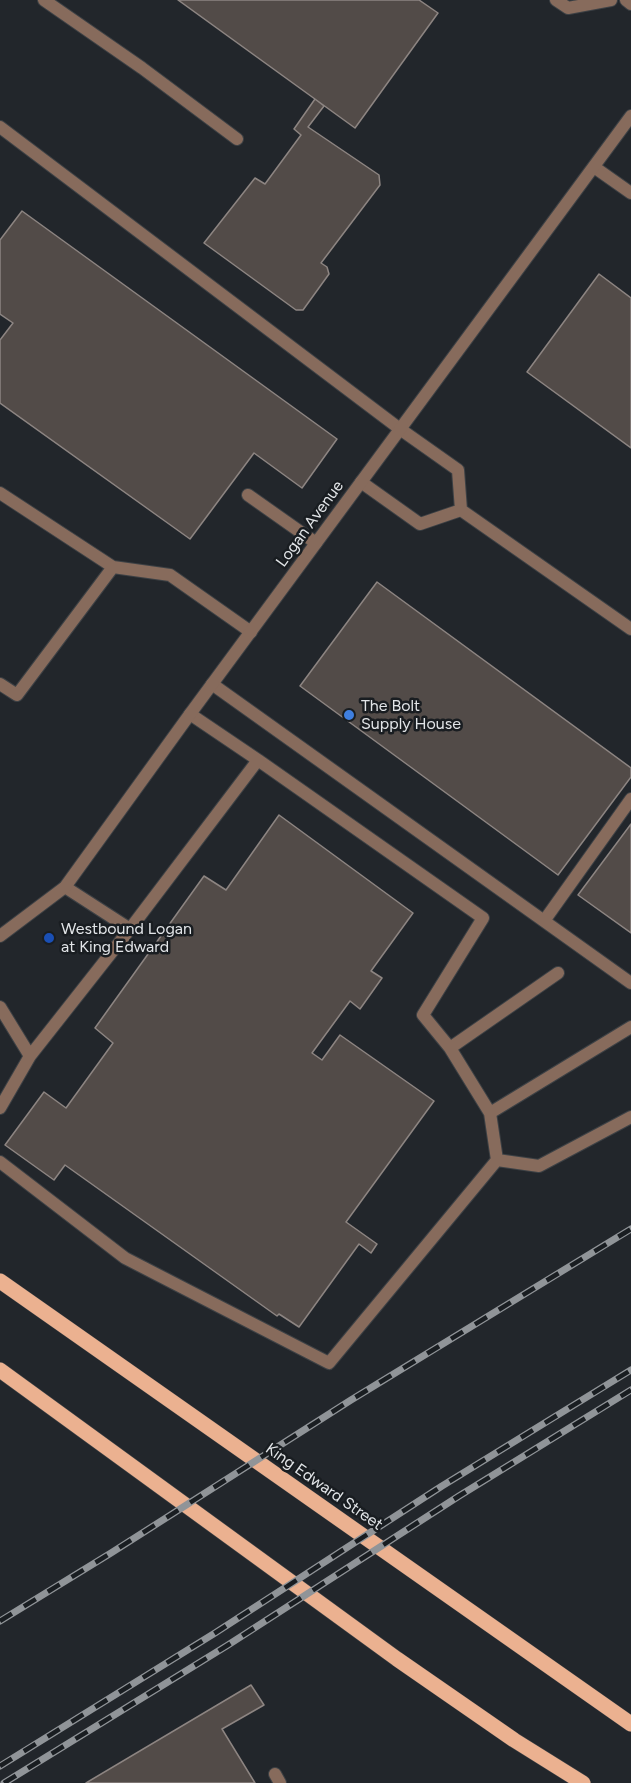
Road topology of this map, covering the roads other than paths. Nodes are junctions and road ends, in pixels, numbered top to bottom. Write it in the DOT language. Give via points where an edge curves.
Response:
graph roads {
  1 [pos="44,0"];
  2 [pos="556,0"];
  3 [pos="611,0"];
  4 [pos="626,0"];
  5 [pos="631,4"];
  6 [pos="631,116"];
  7 [pos="0,127"];
  8 [pos="237,139"];
  9 [pos="594,167"];
  10 [pos="631,193"];
  11 [pos="400,429"];
  12 [pos="361,482"];
  13 [pos="0,493"];
  14 [pos="248,495"];
  15 [pos="461,510"];
  16 [pos="316,543"];
  17 [pos="113,567"];
  18 [pos="631,629"];
  19 [pos="251,632"];
  20 [pos="0,684"];
  21 [pos="212,684"];
  22 [pos="190,714"];
  23 [pos="258,760"];
  24 [pos="631,799"];
  25 [pos="65,886"];
  26 [pos="544,921"];
  27 [pos="130,929"];
  28 [pos="0,936"];
  29 [pos="558,973"];
  30 [pos="631,983"];
  31 [pos="0,1007"];
  32 [pos="631,1027"];
  33 [pos="450,1048"];
  34 [pos="30,1056"];
  35 [pos="0,1108"];
  36 [pos="490,1113"];
  37 [pos="631,1118"];
  38 [pos="496,1160"];
  39 [pos="0,1162"];
  40 [pos="0,1281"];
  41 [pos="0,1370"];
  42 [pos="629,1723"];
  43 [pos="583,1783"];
  1 -- 8 [label="street"];
  2 -- 3 [label="street" via="568,8"];
  4 -- 5 [label="street"];
  6 -- 9 [label="street, Logan Avenue"];
  7 -- 11 [label="street"];
  9 -- 10 [label="street"];
  9 -- 11 [label="street, Logan Avenue"];
  11 -- 12 [label="street, Logan Avenue"];
  11 -- 15 [label="street" via="458,470"];
  12 -- 15 [label="street" via="420,524"];
  12 -- 16 [label="street, Logan Avenue"];
  13 -- 17 [label="street"];
  14 -- 16 [label="street"];
  15 -- 18 [label="street"];
  16 -- 19 [label="street, Logan Avenue"];
  17 -- 19 [label="street" via="170,575"];
  17 -- 20 [label="street" via="17,695"];
  19 -- 21 [label="street, Logan Avenue"];
  21 -- 22 [label="street, Logan Avenue"];
  21 -- 26 [label="street"];
  22 -- 23 [label="street"];
  22 -- 25 [label="street, Logan Avenue"];
  23 -- 27 [label="street"];
  23 -- 33 [label="street" via="483,918 423,1015"];
  24 -- 26 [label="street"];
  25 -- 27 [label="street"];
  25 -- 28 [label="street, Logan Avenue"];
  26 -- 30 [label="street"];
  27 -- 34 [label="street"];
  29 -- 33 [label="street"];
  31 -- 34 [label="street"];
  32 -- 36 [label="street"];
  33 -- 36 [label="street"];
  34 -- 35 [label="street"];
  36 -- 38 [label="street"];
  37 -- 38 [label="street" via="540,1166"];
  38 -- 39 [label="street" via="329,1363 125,1258"];
  40 -- 42 [label="main road, King Edward Street"];
  41 -- 43 [label="main road" via="397,1659"];
}
